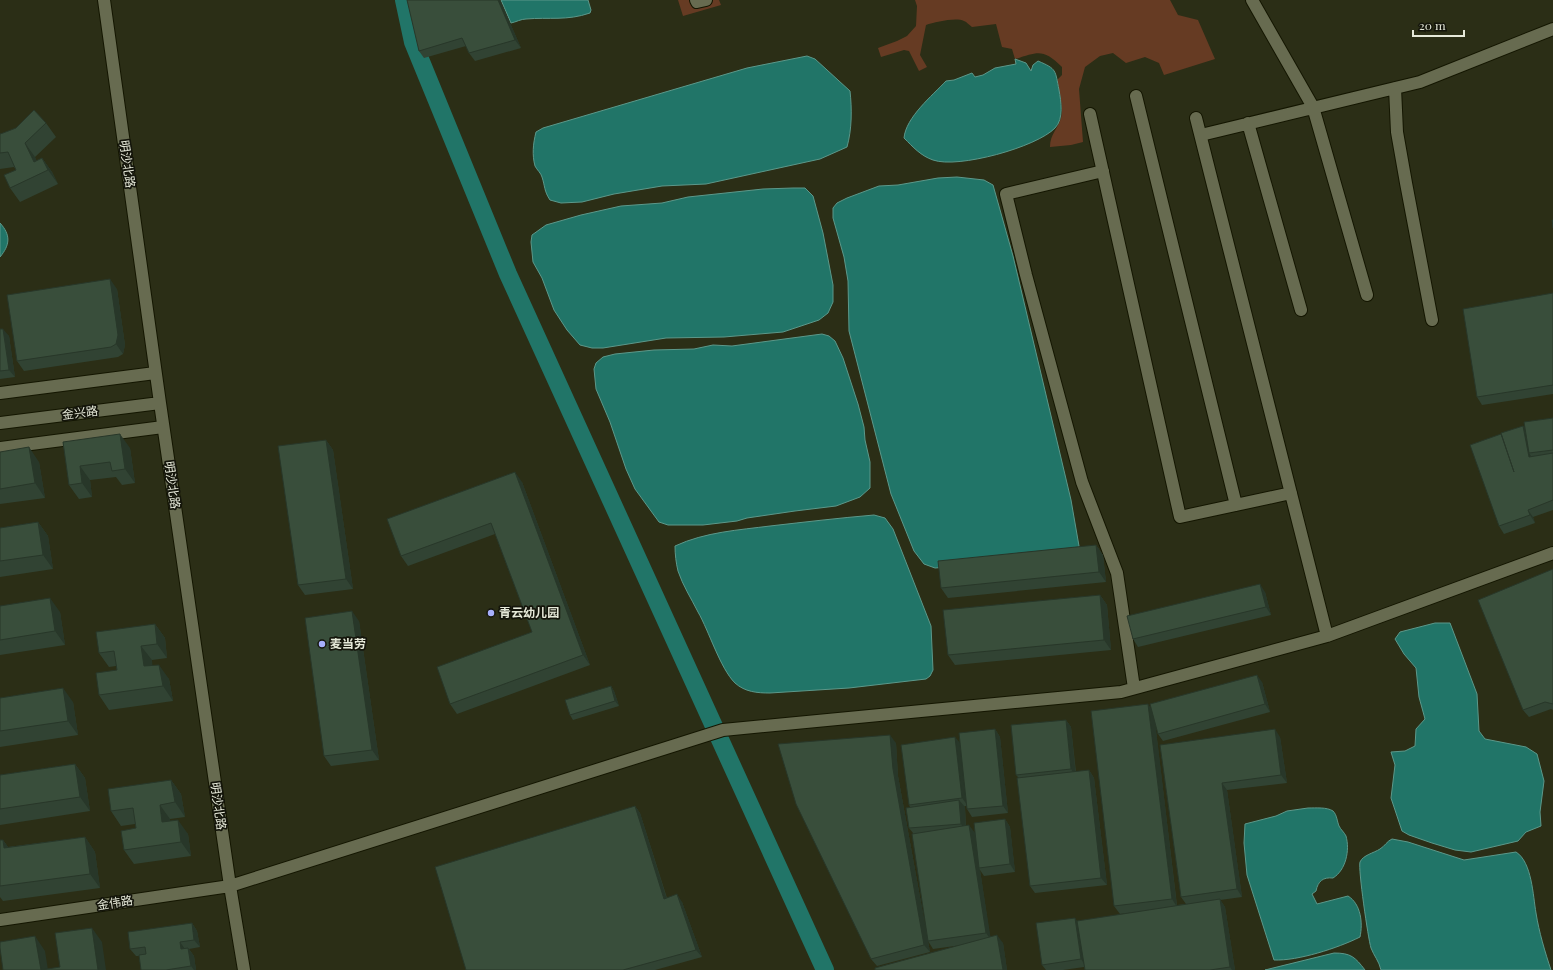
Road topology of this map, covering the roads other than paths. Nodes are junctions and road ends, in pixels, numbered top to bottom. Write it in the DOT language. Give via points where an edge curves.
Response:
graph roads {
  1 [pos="104,0"];
  2 [pos="696,0"];
  3 [pos="706,0"];
  4 [pos="1252,0"];
  5 [pos="1553,30"];
  6 [pos="1395,88"];
  7 [pos="1136,96"];
  8 [pos="1313,107"];
  9 [pos="1090,114"];
  10 [pos="1196,118"];
  11 [pos="1248,123"];
  12 [pos="1200,135"];
  13 [pos="1103,171"];
  14 [pos="1367,295"];
  15 [pos="1301,310"];
  16 [pos="1432,320"];
  17 [pos="155,373"];
  18 [pos="0,393"];
  19 [pos="160,403"];
  20 [pos="0,423"];
  21 [pos="163,427"];
  22 [pos="0,448"];
  23 [pos="1291,493"];
  24 [pos="1236,505"];
  25 [pos="1553,552"];
  26 [pos="1327,636"];
  27 [pos="1134,688"];
  28 [pos="230,886"];
  29 [pos="0,920"];
  30 [pos="244,970"];
  1 -- 17 [label="street, 明沙北路"];
  2 -- 3 [label="street"];
  4 -- 8 [label="street"];
  5 -- 6 [label="street" via="1420,82"];
  6 -- 8 [label="street"];
  6 -- 16 [label="street" via="1397,132"];
  7 -- 24 [label="street"];
  8 -- 11 [label="street"];
  8 -- 14 [label="street"];
  9 -- 13 [label="street"];
  10 -- 12 [label="street"];
  11 -- 12 [label="street"];
  11 -- 15 [label="street"];
  12 -- 23 [label="street"];
  13 -- 24 [label="street" via="1180,517"];
  13 -- 27 [label="street" via="1006,194 1082,482 1117,572"];
  17 -- 18 [label="street"];
  17 -- 19 [label="street, 明沙北路"];
  19 -- 20 [label="street, 金兴路"];
  19 -- 21 [label="street, 明沙北路"];
  21 -- 22 [label="street"];
  21 -- 28 [label="street, 明沙北路"];
  23 -- 24 [label="street"];
  23 -- 26 [label="street"];
  25 -- 26 [label="street, 金伟路"];
  26 -- 27 [label="street, 金伟路"];
  27 -- 28 [label="street, 金伟路" via="1113,693 723,730"];
  28 -- 29 [label="street, 金伟路"];
  28 -- 30 [label="street, 明沙北路"];
}
